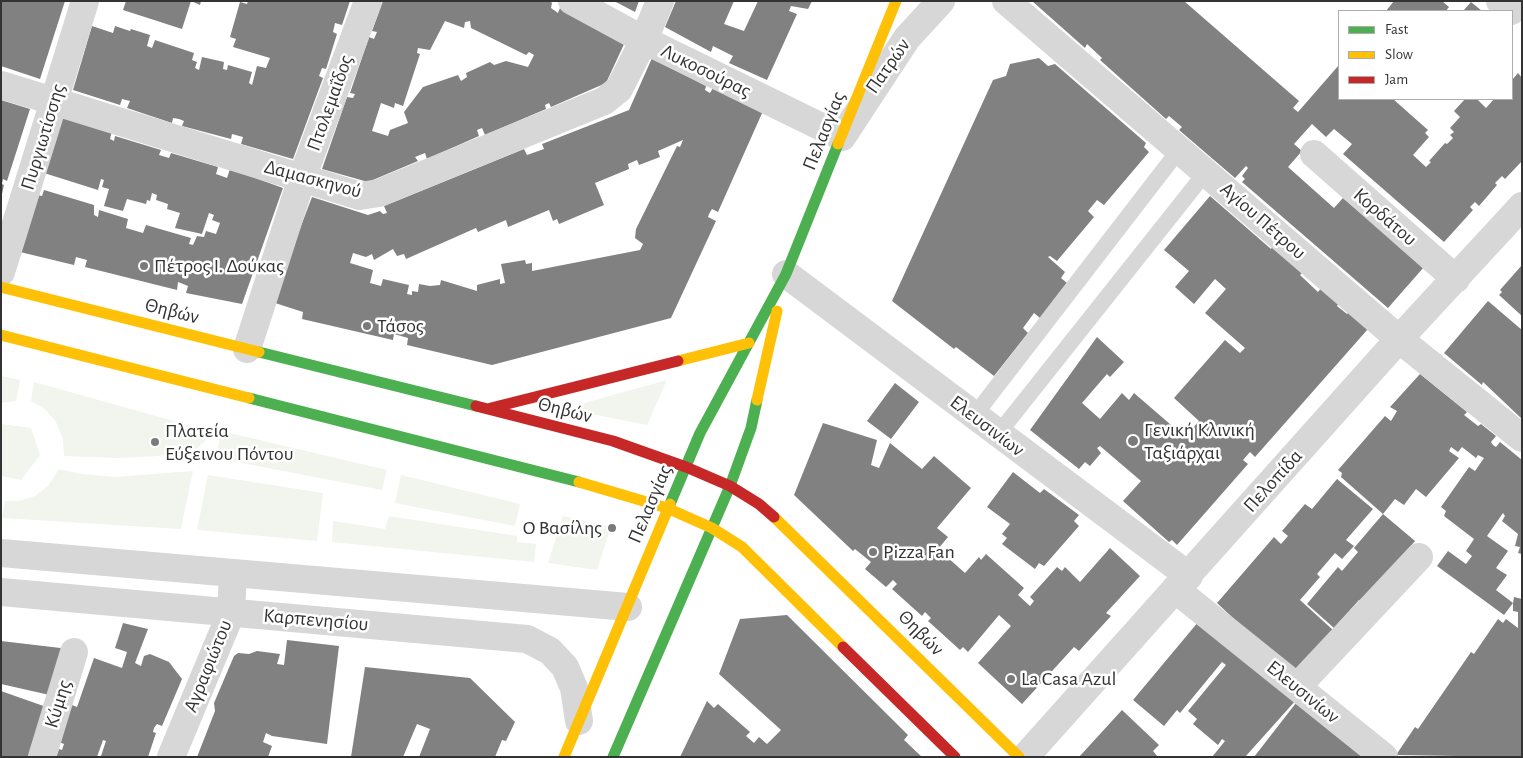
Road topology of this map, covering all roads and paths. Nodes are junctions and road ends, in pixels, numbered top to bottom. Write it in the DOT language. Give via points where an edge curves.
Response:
graph roads {
  1 [pos="85,1"];
  2 [pos="368,1"];
  3 [pos="572,1"];
  4 [pos="660,1"];
  5 [pos="896,1"];
  6 [pos="941,1"];
  7 [pos="1006,1"];
  8 [pos="1500,1"];
  9 [pos="1509,10"];
  10 [pos="644,40"];
  11 [pos="1,85"];
  12 [pos="54,102"];
  13 [pos="842,137"];
  14 [pos="1180,150"];
  15 [pos="1314,154"];
  16 [pos="1206,172"];
  17 [pos="302,178"];
  18 [pos="1522,206"];
  19 [pos="1,272"];
  20 [pos="786,274"];
  21 [pos="1456,279"];
  22 [pos="1,287"];
  23 [pos="1,335"];
  24 [pos="1399,338"];
  25 [pos="749,343"];
  26 [pos="247,349"];
  27 [pos="485,409"];
  28 [pos="974,416"];
  29 [pos="998,434"];
  30 [pos="1522,438"];
  31 [pos="686,467"];
  32 [pos="730,486"];
  33 [pos="668,508"];
  34 [pos="712,528"];
  35 [pos="1,553"];
  36 [pos="1419,556"];
  37 [pos="233,573"];
  38 [pos="1182,583"];
  39 [pos="1,592"];
  40 [pos="628,607"];
  41 [pos="230,613"];
  42 [pos="74,652"];
  43 [pos="1298,687"];
  44 [pos="579,721"];
  45 [pos="42,757"];
  46 [pos="171,757"];
  47 [pos="564,757"];
  48 [pos="613,757"];
  49 [pos="955,757"];
  50 [pos="1019,757"];
  51 [pos="1026,757"];
  52 [pos="1384,757"];
  1 -- 12 [label="street, Πυργιωτίσσης"];
  2 -- 17 [label="street, Πτολεμαΐδος"];
  3 -- 10 [label="street, Λυκοσούρας"];
  4 -- 10 [label="street, Δαμασκηνού"];
  5 -- 13 [label="main road, Πελασγίας"];
  6 -- 13 [label="street, Πατρών" via="907,38"];
  7 -- 14 [label="street, Αγίου Πέτρου"];
  8 -- 9 [label="street"];
  10 -- 13 [label="street, Λυκοσούρας"];
  10 -- 17 [label="street, Δαμασκηνού" via="619,89 604,101 388,190 360,196"];
  11 -- 12 [label="street, Δαμασκηνού"];
  12 -- 17 [label="street, Δαμασκηνού"];
  12 -- 19 [label="street, Πυργιωτίσσης"];
  13 -- 20 [label="main road, Πελασγίας"];
  14 -- 16 [label="street, Αγίου Πέτρου"];
  14 -- 28 [label="lane"];
  15 -- 21 [label="street, Κορδάτου"];
  16 -- 24 [label="street, Αγίου Πέτρου"];
  16 -- 29 [label="lane"];
  17 -- 26 [label="street, Πτολεμαΐδος"];
  18 -- 21 [label="street, Πελοπίδα"];
  20 -- 25 [label="main road, Πελασγίας"];
  20 -- 28 [label="street, Ελευσινίων"];
  20 -- 32 [label="main road, Πελασγίας" via="751,428"];
  21 -- 24 [label="street, Πελοπίδα"];
  22 -- 26 [label="main road, Θηβών"];
  23 -- 33 [label="main road" via="599,487"];
  24 -- 30 [label="street, Αγίου Πέτρου"];
  24 -- 38 [label="street, Πελοπίδα"];
  25 -- 27 [label="main road"];
  25 -- 31 [label="main road, Πελασγίας" via="700,433"];
  26 -- 27 [label="main road, Θηβών"];
  27 -- 31 [label="main road, Θηβών" via="613,441"];
  28 -- 29 [label="street, Ελευσινίων"];
  29 -- 38 [label="street, Ελευσινίων"];
  31 -- 32 [label="main road, Θηβών"];
  31 -- 33 [label="main road, Πελασγίας"];
  32 -- 34 [label="main road, Πελασγίας"];
  32 -- 50 [label="main road, Θηβών" via="759,504 792,532"];
  33 -- 34 [label="main road"];
  33 -- 40 [label="main road, Πελασγίας"];
  34 -- 48 [label="main road, Πελασγίας"];
  34 -- 49 [label="main road" via="742,547"];
  35 -- 37 [label="street, Καρπενησίου"];
  36 -- 43 [label="street"];
  37 -- 40 [label="street, Καρπενησίου"];
  37 -- 41 [label="street, Αγραφιώτου"];
  38 -- 43 [label="street, Ελευσινίων"];
  38 -- 51 [label="street, Πελοπίδα"];
  39 -- 41 [label="street, Καρπενησίου"];
  40 -- 44 [label="main road, Πελασγίας"];
  41 -- 44 [label="street, Καρπενησίου" via="528,639 550,651 565,667 574,688"];
  41 -- 46 [label="street, Αγραφιώτου"];
  42 -- 45 [label="street, Κύμης"];
  43 -- 52 [label="street, Ελευσινίων"];
  44 -- 47 [label="main road, Πελασγίας"];
}
